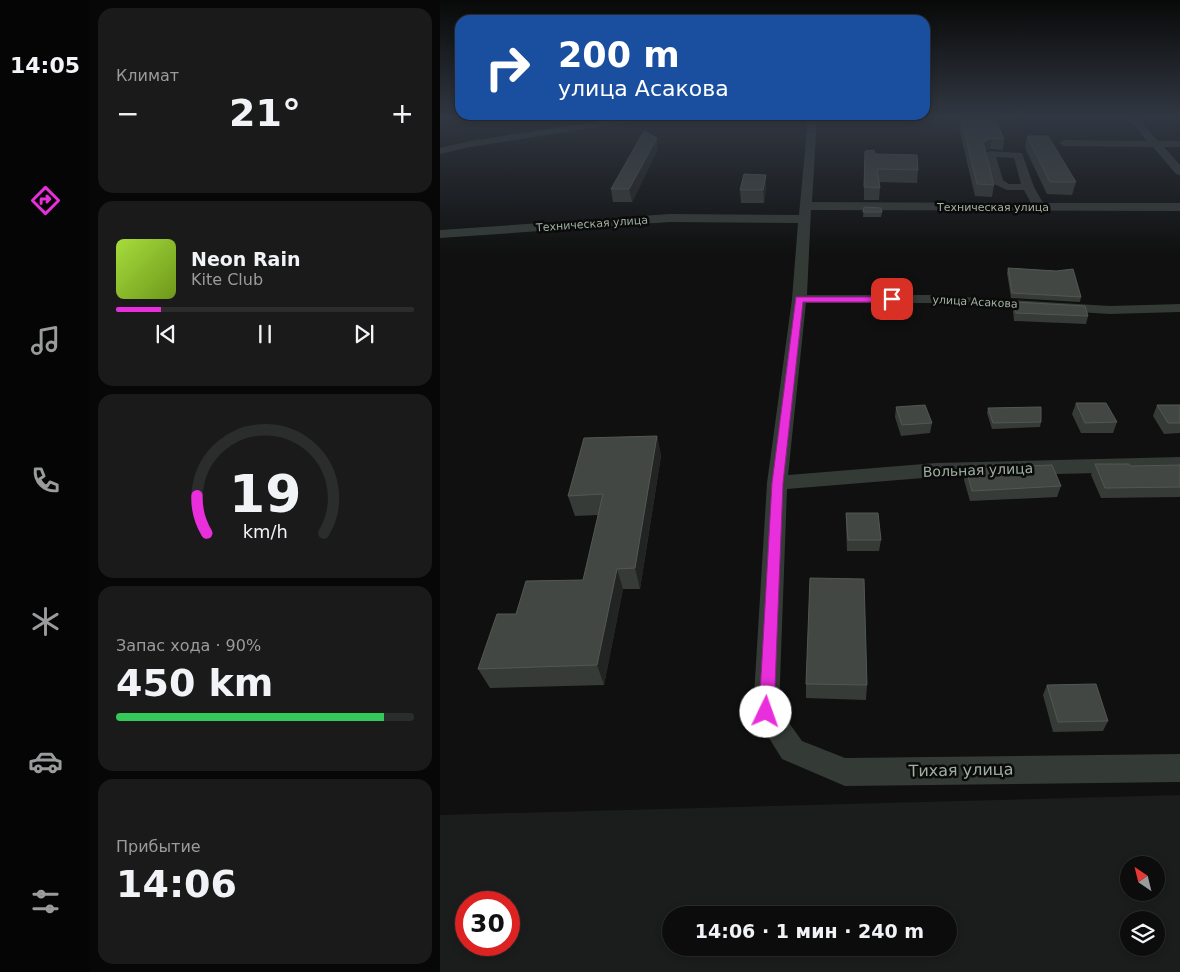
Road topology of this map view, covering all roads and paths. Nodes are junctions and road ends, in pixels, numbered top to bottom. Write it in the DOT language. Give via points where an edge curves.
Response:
graph roads {
  1 [pos="809,163"];
  2 [pos="1028,187"];
  3 [pos="1039,207"];
  4 [pos="1180,207"];
  5 [pos="806,212"];
  6 [pos="440,234"];
  7 [pos="799,299"];
  8 [pos="1180,308"];
  9 [pos="1180,464"];
  10 [pos="777,483"];
  11 [pos="1180,768"];
  1 -- 5 [label="street"];
  2 -- 3 [label="street"];
  3 -- 4 [label="street, Техническая улица"];
  3 -- 5 [label="street, Техническая улица"];
  5 -- 6 [label="street, Техническая улица"];
  5 -- 7 [label="street"];
  7 -- 8 [label="street, улица Асакова" via="929,299 1110,310"];
  7 -- 10 [label="street"];
  9 -- 10 [label="street, Вольная улица" via="936,470"];
  10 -- 11 [label="street, Тихая улица" via="766,712 792,750 845,772"];
}
